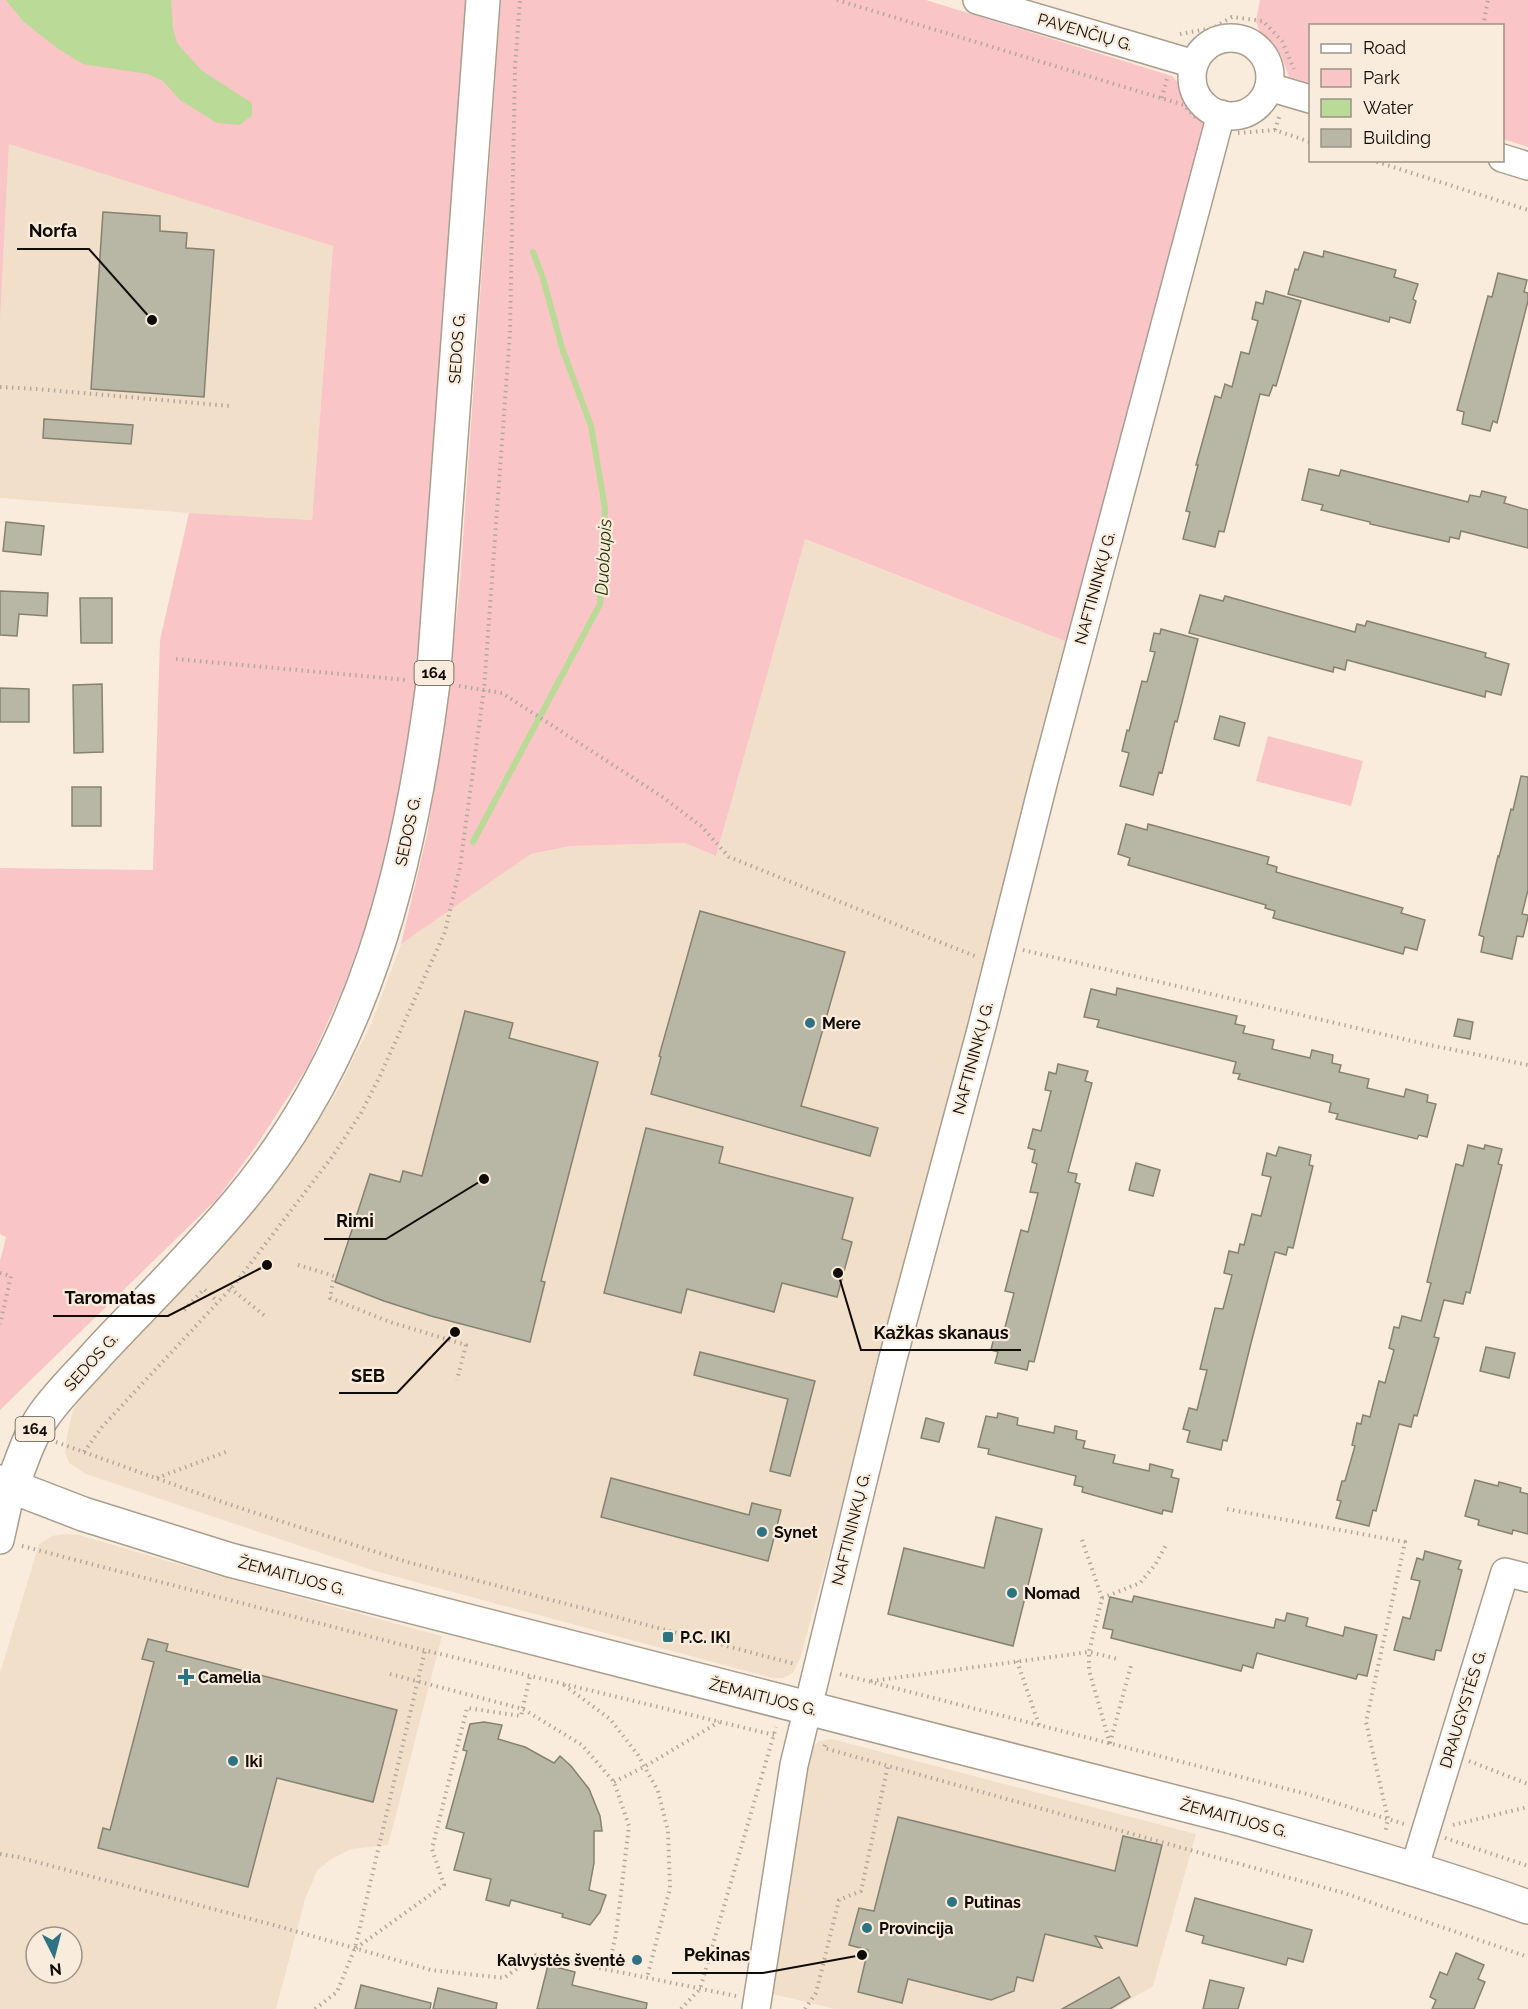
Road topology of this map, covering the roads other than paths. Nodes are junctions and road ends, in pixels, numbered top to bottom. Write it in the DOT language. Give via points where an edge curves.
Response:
graph roads {
  1 [pos="483,0"];
  2 [pos="976,0"];
  3 [pos="1194,64"];
  4 [pos="1269,87"];
  5 [pos="1309,98"];
  6 [pos="1219,122"];
  7 [pos="1504,158"];
  8 [pos="1528,166"];
  9 [pos="6,1484"];
  10 [pos="6,1542"];
  11 [pos="1528,1578"];
  12 [pos="809,1708"];
  13 [pos="1414,1869"];
  14 [pos="1528,1907"];
  15 [pos="757,2005"];
  1 -- 9 [label="main road, SEDOS G. / 164" via="433,683 411,824 368,978 344,1035 292,1130 241,1199 43,1416"];
  2 -- 3 [label="street, PAVENČIŲ G."];
  3 -- 4 [label="street" via="1199,54 1217,40 1239,39 1260,51 1267,62"];
  3 -- 6 [label="street" via="1194,89"];
  4 -- 5 [label="street"];
  4 -- 6 [label="street" via="1260,102 1245,113"];
  6 -- 12 [label="street, NAFTININKŲ G." via="991,952 893,1358 813,1665"];
  7 -- 8 [label="street"];
  9 -- 10 [label="street, SEDOS G."];
  9 -- 12 [label="main road, ŽEMAITIJOS G." via="83,1514 230,1560"];
  11 -- 13 [label="street, DRAUGYSTĖS G." via="1505,1572"];
  12 -- 13 [label="main road, ŽEMAITIJOS G." via="1228,1816"];
  12 -- 15 [label="street, NAFTININKŲ G." via="812,1745 794,1765"];
  13 -- 14 [label="main road, ŽEMAITIJOS G."];
}
